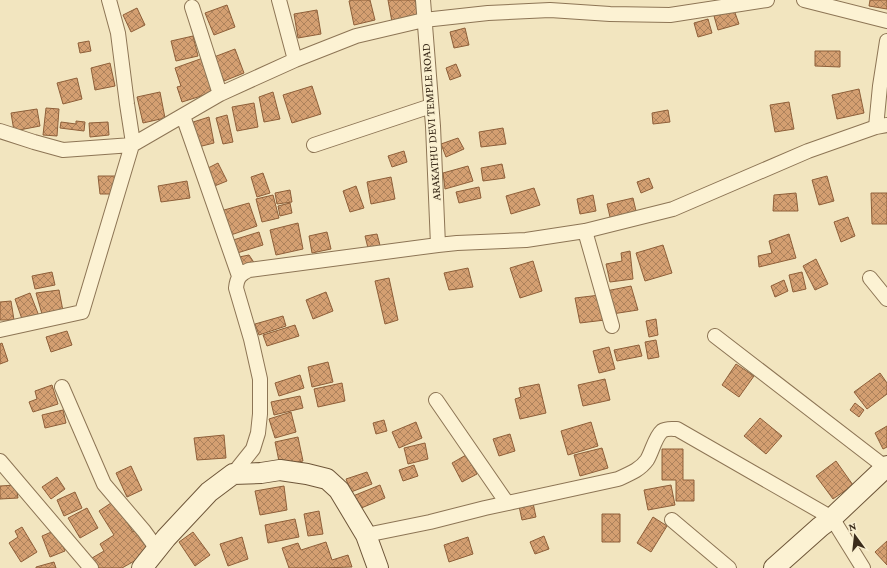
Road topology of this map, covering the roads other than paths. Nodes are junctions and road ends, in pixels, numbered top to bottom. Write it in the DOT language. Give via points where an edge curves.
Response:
graph roads {
  1 [pos="109,0"];
  2 [pos="279,0"];
  3 [pos="423,0"];
  4 [pos="767,0"];
  5 [pos="804,0"];
  6 [pos="192,7"];
  7 [pos="424,20"];
  8 [pos="887,21"];
  9 [pos="887,41"];
  10 [pos="295,60"];
  11 [pos="220,94"];
  12 [pos="431,106"];
  13 [pos="183,116"];
  14 [pos="882,126"];
  15 [pos="0,131"];
  16 [pos="132,144"];
  17 [pos="314,145"];
  18 [pos="585,231"];
  19 [pos="438,245"];
  20 [pos="239,276"];
  21 [pos="870,278"];
  22 [pos="887,299"];
  23 [pos="612,326"];
  24 [pos="0,330"];
  25 [pos="715,336"];
  26 [pos="62,387"];
  27 [pos="436,400"];
  28 [pos="0,462"];
  29 [pos="886,466"];
  30 [pos="233,474"];
  31 [pos="507,503"];
  32 [pos="832,518"];
  33 [pos="672,520"];
  34 [pos="366,535"];
  35 [pos="157,549"];
  36 [pos="91,568"];
  37 [pos="142,568"];
  38 [pos="378,568"];
  39 [pos="729,568"];
  40 [pos="774,568"];
  41 [pos="863,568"];
  1 -- 16 [label="street" via="118,33"];
  2 -- 10 [label="street"];
  3 -- 7 [label="street, ARAKATHU DEVI TEMPLE ROAD"];
  4 -- 7 [label="street" via="670,15 550,10"];
  5 -- 8 [label="street"];
  6 -- 11 [label="street"];
  7 -- 10 [label="street" via="356,36"];
  7 -- 12 [label="street, ARAKATHU DEVI TEMPLE ROAD"];
  9 -- 14 [label="street" via="880,86"];
  10 -- 11 [label="street"];
  11 -- 13 [label="street"];
  12 -- 17 [label="street"];
  12 -- 19 [label="street, ARAKATHU DEVI TEMPLE ROAD"];
  13 -- 16 [label="street"];
  13 -- 20 [label="street"];
  14 -- 18 [label="street" via="808,151 673,209"];
  15 -- 16 [label="street" via="63,150"];
  16 -- 24 [label="street" via="82,312"];
  18 -- 19 [label="street" via="526,240"];
  18 -- 23 [label="street"];
  19 -- 20 [label="street" via="249,270"];
  20 -- 30 [label="street" via="236,288 260,379 260,414 253,449"];
  21 -- 22 [label="street"];
  25 -- 29 [label="street"];
  26 -- 35 [label="street" via="104,484"];
  27 -- 31 [label="street"];
  28 -- 36 [label="street"];
  29 -- 32 [label="street"];
  30 -- 34 [label="street" via="280,470 327,479 339,490"];
  30 -- 35 [label="street" via="209,492"];
  31 -- 32 [label="street" via="618,479 637,471 647,460 662,431 669,428 677,429"];
  31 -- 34 [label="street"];
  32 -- 40 [label="street"];
  32 -- 41 [label="street"];
  33 -- 39 [label="street"];
  34 -- 38 [label="street"];
  35 -- 37 [label="street"];
}
